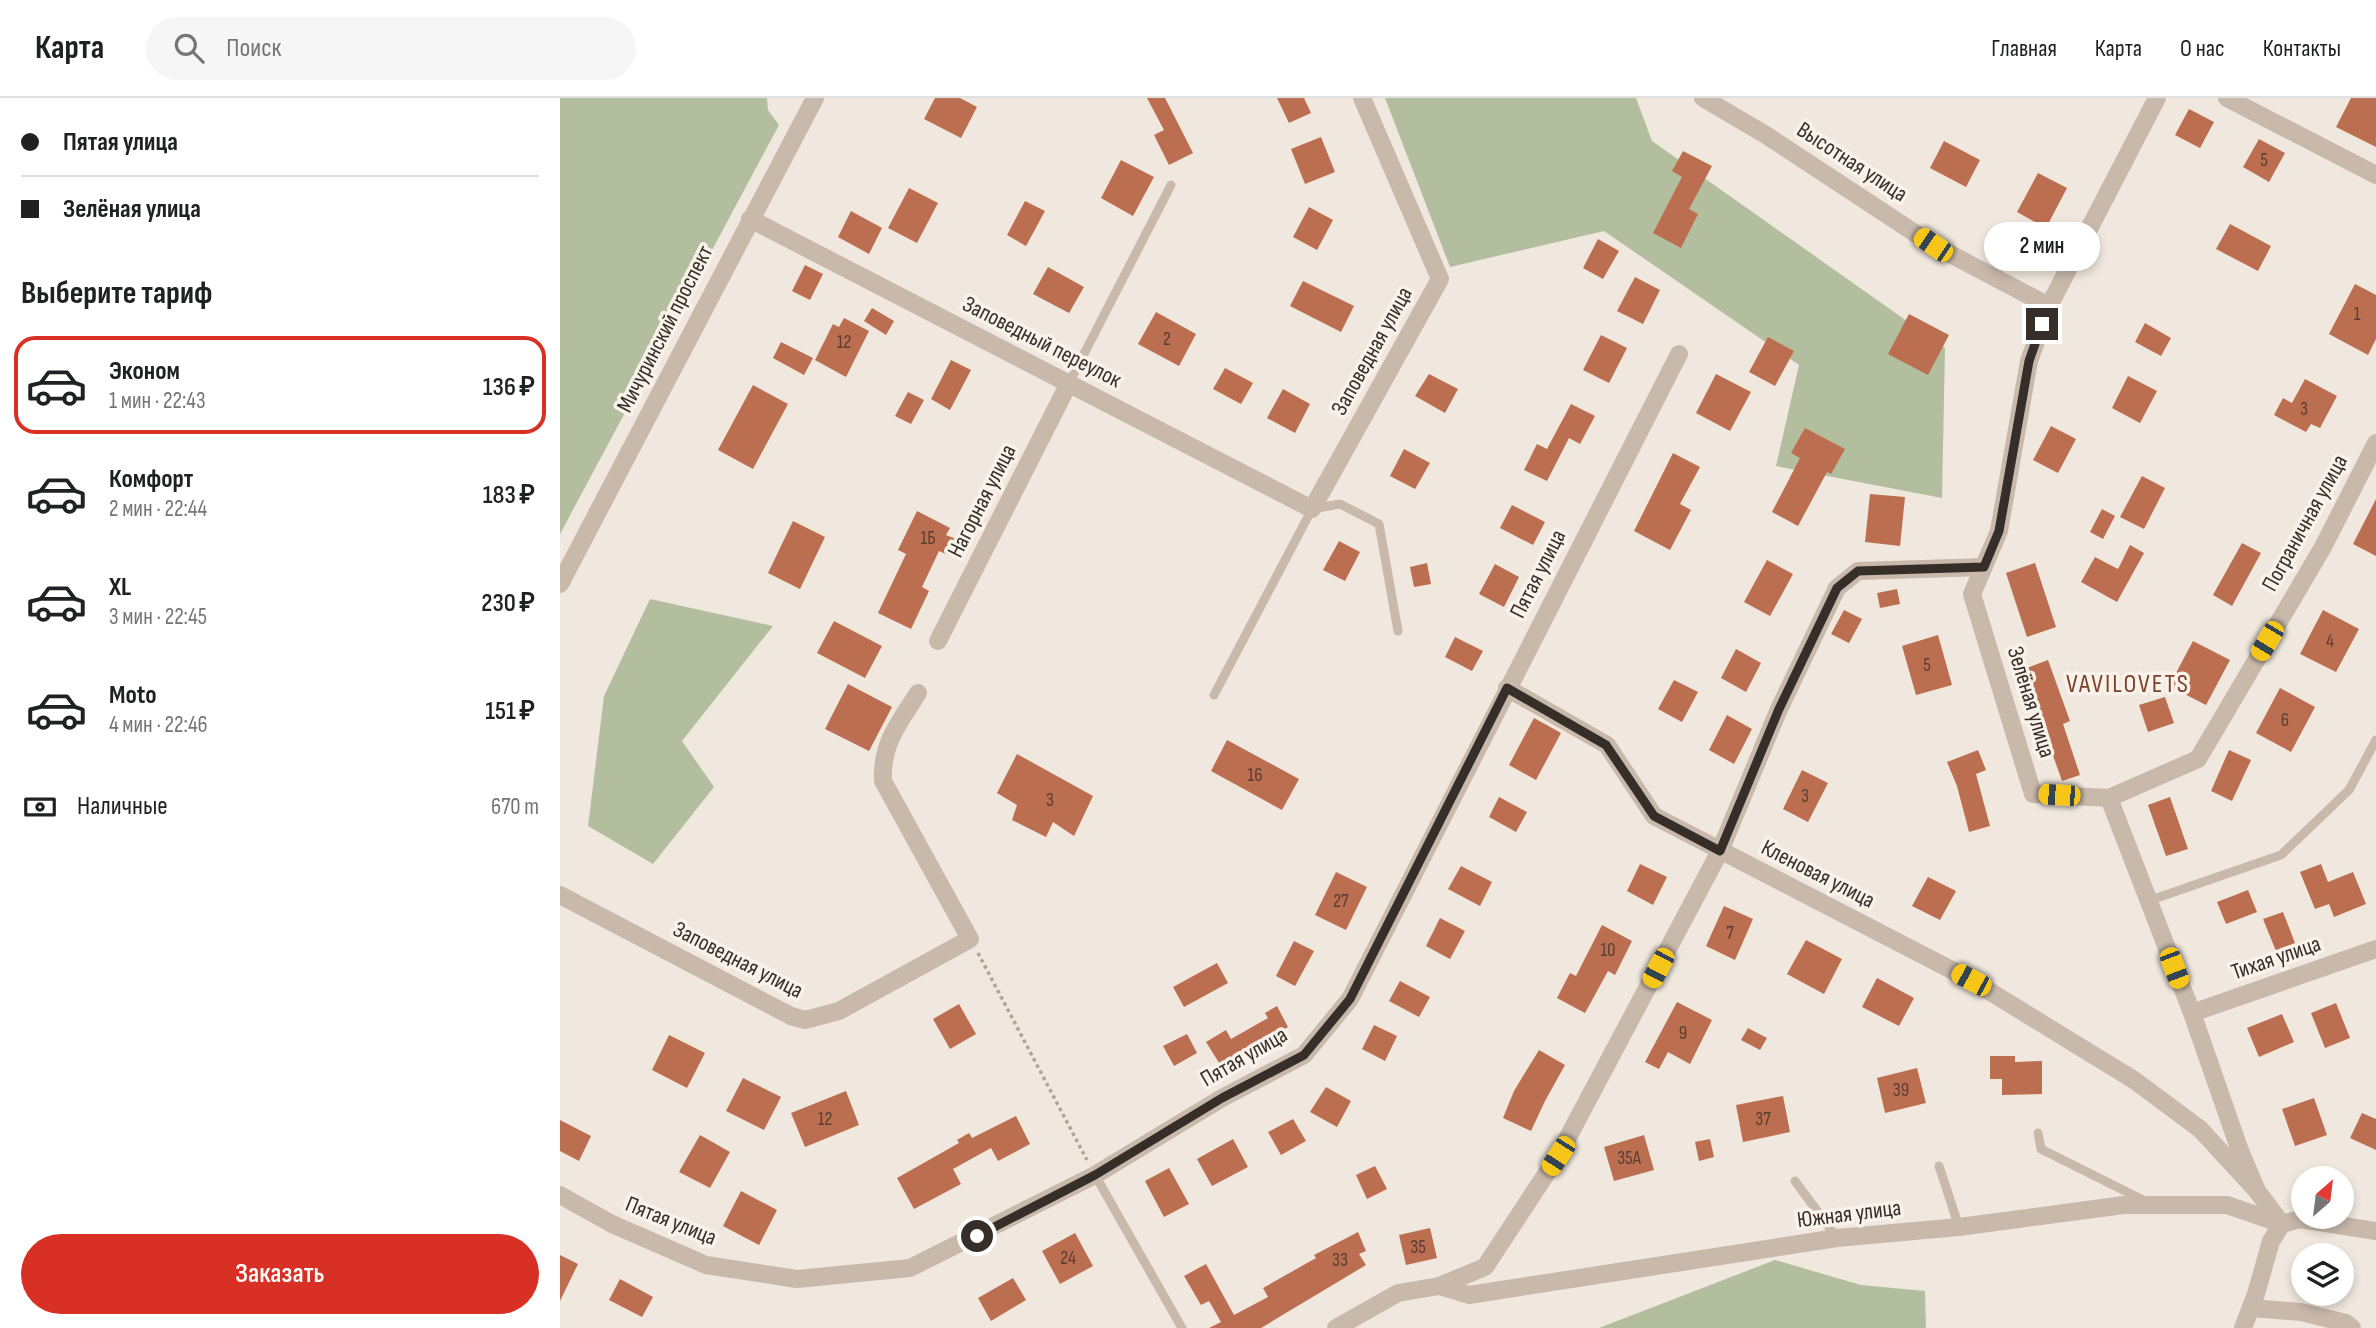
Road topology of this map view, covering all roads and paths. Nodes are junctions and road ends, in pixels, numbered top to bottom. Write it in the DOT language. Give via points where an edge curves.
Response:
graph roads {
  1 [pos="815,98"];
  2 [pos="1362,98"];
  3 [pos="1703,98"];
  4 [pos="2157,98"];
  5 [pos="2227,98"];
  6 [pos="2376,175"];
  7 [pos="1171,185"];
  8 [pos="750,219"];
  9 [pos="2049,306"];
  10 [pos="1679,354"];
  11 [pos="1069,383"];
  12 [pos="2376,443"];
  13 [pos="1312,509"];
  14 [pos="1984,567"];
  15 [pos="560,584"];
  16 [pos="1398,631"];
  17 [pos="939,641"];
  18 [pos="1507,688"];
  19 [pos="918,693"];
  20 [pos="1214,695"];
  21 [pos="2376,740"];
  22 [pos="2109,798"];
  23 [pos="1720,851"];
  24 [pos="560,895"];
  25 [pos="2148,901"];
  26 [pos="971,939"];
  27 [pos="2376,949"];
  28 [pos="2192,1013"];
  29 [pos="2038,1133"];
  30 [pos="1939,1166"];
  31 [pos="1095,1175"];
  32 [pos="1795,1181"];
  33 [pos="2257,1191"];
  34 [pos="560,1195"];
  35 [pos="2154,1205"];
  36 [pos="2282,1224"];
  37 [pos="1959,1227"];
  38 [pos="2376,1231"];
  39 [pos="1838,1238"];
  40 [pos="1438,1286"];
  41 [pos="2251,1308"];
  42 [pos="1182,1328"];
  43 [pos="1336,1328"];
  44 [pos="2243,1328"];
  45 [pos="2352,1328"];
  1 -- 8 [label="street, Мичуринский проспект"];
  2 -- 13 [label="street, Заповедная улица" via="1440,279"];
  3 -- 9 [label="street, Высотная улица" via="1933,245"];
  4 -- 9 [label="street, Зелёная улица"];
  5 -- 6 [label="street"];
  7 -- 11 [label="lane"];
  8 -- 11 [label="street, Заповедный переулок"];
  8 -- 15 [label="street, Мичуринский проспект"];
  9 -- 14 [label="street, Зелёная улица" via="2029,361 1999,531"];
  10 -- 18 [label="street, Пятая улица"];
  11 -- 13 [label="street, Заповедный переулок"];
  11 -- 17 [label="street, Нагорная улица"];
  12 -- 22 [label="street, Пограничная улица" via="2323,547 2198,759"];
  13 -- 16 [label="lane" via="1340,504 1379,524"];
  13 -- 20 [label="lane"];
  14 -- 22 [label="street, Зелёная улица" via="1972,594 2033,794"];
  14 -- 23 [label="street" via="1858,571 1837,588 1779,709"];
  18 -- 23 [label="street, Кленовая улица" via="1606,745 1654,816"];
  18 -- 31 [label="street, Пятая улица" via="1350,999 1304,1055 1222,1098"];
  19 -- 26 [label="street" via="886,744 883,781"];
  21 -- 25 [label="lane" via="2349,790 2281,855"];
  22 -- 25 [label="street"];
  23 -- 33 [label="street, Кленовая улица" via="1971,980 2134,1080 2200,1129"];
  23 -- 40 [label="street" via="1558,1156 1485,1267"];
  24 -- 26 [label="street, Заповедная улица" via="805,1020 839,1011"];
  25 -- 28 [label="street"];
  26 -- 31 [label="path"];
  27 -- 28 [label="street, Тихая улица"];
  28 -- 33 [label="street"];
  29 -- 35 [label="lane" via="2041,1149"];
  30 -- 37 [label="lane"];
  31 -- 34 [label="street, Пятая улица" via="911,1268 797,1279 706,1265 612,1224"];
  31 -- 42 [label="lane"];
  32 -- 39 [label="lane"];
  33 -- 36 [label="street"];
  35 -- 36 [label="street, Южная улица" via="2227,1205"];
  35 -- 37 [label="street, Южная улица"];
  36 -- 38 [label="street, Южная улица" via="2300,1219"];
  36 -- 41 [label="street" via="2271,1241"];
  37 -- 39 [label="street, Южная улица"];
  39 -- 40 [label="street, Южная улица" via="1469,1295"];
  40 -- 43 [label="street, Южная улица" via="1398,1293"];
  41 -- 44 [label="street"];
  41 -- 45 [label="street" via="2301,1312"];
}
